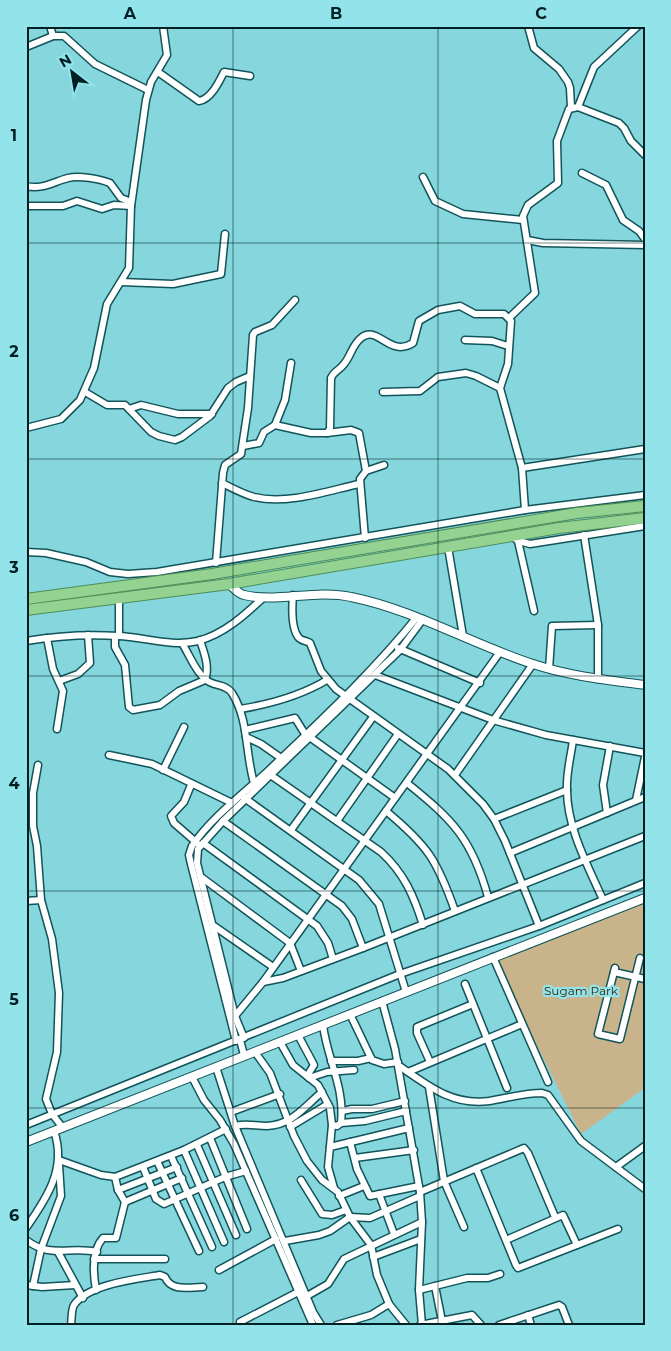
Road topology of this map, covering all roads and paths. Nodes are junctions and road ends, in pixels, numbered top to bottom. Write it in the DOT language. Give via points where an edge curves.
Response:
graph roads {
  1 [pos="50,26"];
  2 [pos="163,26"];
  3 [pos="528,26"];
  4 [pos="638,26"];
  5 [pos="53,36"];
  6 [pos="26,47"];
  7 [pos="158,72"];
  8 [pos="250,76"];
  9 [pos="148,90"];
  10 [pos="574,107"];
  11 [pos="645,155"];
  12 [pos="582,173"];
  13 [pos="424,178"];
  14 [pos="26,186"];
  15 [pos="131,204"];
  16 [pos="26,206"];
  17 [pos="523,220"];
  18 [pos="225,234"];
  19 [pos="645,239"];
  20 [pos="527,240"];
  21 [pos="645,245"];
  22 [pos="121,282"];
  23 [pos="295,300"];
  24 [pos="509,318"];
  25 [pos="464,340"];
  26 [pos="508,346"];
  27 [pos="291,363"];
  28 [pos="250,376"];
  29 [pos="500,388"];
  30 [pos="85,392"];
  31 [pos="383,392"];
  32 [pos="129,409"];
  33 [pos="212,414"];
  34 [pos="275,425"];
  35 [pos="26,428"];
  36 [pos="327,433"];
  37 [pos="242,446"];
  38 [pos="645,449"];
  39 [pos="384,465"];
  40 [pos="522,468"];
  41 [pos="366,471"];
  42 [pos="222,483"];
  43 [pos="359,484"];
  44 [pos="645,495"];
  45 [pos="645,506"];
  46 [pos="526,510"];
  47 [pos="645,518"];
  48 [pos="645,526"];
  49 [pos="584,535"];
  50 [pos="365,538"];
  51 [pos="515,539"];
  52 [pos="448,547"];
  53 [pos="26,552"];
  54 [pos="216,564"];
  55 [pos="229,584"];
  56 [pos="293,595"];
  57 [pos="264,597"];
  58 [pos="119,598"];
  59 [pos="26,599"];
  60 [pos="26,610"];
  61 [pos="534,611"];
  62 [pos="420,618"];
  63 [pos="598,625"];
  64 [pos="88,635"];
  65 [pos="117,636"];
  66 [pos="464,636"];
  67 [pos="47,638"];
  68 [pos="200,640"];
  69 [pos="26,641"];
  70 [pos="182,643"];
  71 [pos="397,647"];
  72 [pos="500,652"];
  73 [pos="533,664"];
  74 [pos="549,669"];
  75 [pos="375,675"];
  76 [pos="598,679"];
  77 [pos="205,680"];
  78 [pos="327,680"];
  79 [pos="59,681"];
  80 [pos="480,683"];
  81 [pos="645,685"];
  82 [pos="347,698"];
  83 [pos="240,709"];
  84 [pos="461,709"];
  85 [pos="373,717"];
  86 [pos="493,720"];
  87 [pos="184,727"];
  88 [pos="57,729"];
  89 [pos="245,734"];
  90 [pos="398,734"];
  91 [pos="308,736"];
  92 [pos="574,740"];
  93 [pos="610,746"];
  94 [pos="645,753"];
  95 [pos="109,755"];
  96 [pos="428,755"];
  97 [pos="281,758"];
  98 [pos="645,758"];
  99 [pos="340,759"];
  100 [pos="38,765"];
  101 [pos="163,770"];
  102 [pos="455,775"];
  103 [pos="272,776"];
  104 [pos="366,777"];
  105 [pos="254,783"];
  106 [pos="407,783"];
  107 [pos="191,785"];
  108 [pos="566,790"];
  109 [pos="244,797"];
  110 [pos="645,797"];
  111 [pos="395,798"];
  112 [pos="636,800"];
  113 [pos="309,802"];
  114 [pos="232,803"];
  115 [pos="386,812"];
  116 [pos="607,813"];
  117 [pos="494,819"];
  118 [pos="336,820"];
  119 [pos="224,821"];
  120 [pos="573,827"];
  121 [pos="291,830"];
  122 [pos="645,836"];
  123 [pos="364,840"];
  124 [pos="199,843"];
  125 [pos="510,853"];
  126 [pos="586,860"];
  127 [pos="344,869"];
  128 [pos="201,876"];
  129 [pos="645,883"];
  130 [pos="521,884"];
  131 [pos="327,894"];
  132 [pos="488,898"];
  133 [pos="645,898"];
  134 [pos="41,900"];
  135 [pos="603,900"];
  136 [pos="26,901"];
  137 [pos="455,911"];
  138 [pos="307,918"];
  139 [pos="423,925"];
  140 [pos="214,926"];
  141 [pos="539,926"];
  142 [pos="389,938"];
  143 [pos="290,943"];
  144 [pos="362,948"];
  145 [pos="493,957"];
  146 [pos="640,958"];
  147 [pos="333,959"];
  148 [pos="273,967"];
  149 [pos="301,971"];
  150 [pos="400,974"];
  151 [pos="636,977"];
  152 [pos="645,979"];
  153 [pos="263,982"];
  154 [pos="464,984"];
  155 [pos="406,992"];
  156 [pos="382,1001"];
  157 [pos="473,1004"];
  158 [pos="350,1014"];
  159 [pos="235,1016"];
  160 [pos="522,1024"];
  161 [pos="323,1025"];
  162 [pos="298,1035"];
  163 [pos="487,1038"];
  164 [pos="240,1040"];
  165 [pos="280,1042"];
  166 [pos="255,1052"];
  167 [pos="244,1056"];
  168 [pos="371,1058"];
  169 [pos="331,1061"];
  170 [pos="430,1062"];
  171 [pos="398,1064"];
  172 [pos="216,1067"];
  173 [pos="354,1070"];
  174 [pos="335,1071"];
  175 [pos="408,1072"];
  176 [pos="192,1077"];
  177 [pos="308,1077"];
  178 [pos="548,1082"];
  179 [pos="429,1087"];
  180 [pos="507,1088"];
  181 [pos="322,1092"];
  182 [pos="280,1094"];
  183 [pos="404,1101"];
  184 [pos="328,1104"];
  185 [pos="342,1111"];
  186 [pos="406,1111"];
  187 [pos="231,1112"];
  188 [pos="52,1114"];
  189 [pos="341,1123"];
  190 [pos="289,1124"];
  191 [pos="26,1125"];
  192 [pos="332,1125"];
  193 [pos="235,1126"];
  194 [pos="63,1128"];
  195 [pos="410,1128"];
  196 [pos="226,1129"];
  197 [pos="54,1131"];
  198 [pos="210,1138"];
  199 [pos="26,1142"];
  200 [pos="350,1142"];
  201 [pos="197,1144"];
  202 [pos="645,1146"];
  203 [pos="330,1147"];
  204 [pos="184,1150"];
  205 [pos="414,1150"];
  206 [pos="171,1156"];
  207 [pos="354,1158"];
  208 [pos="157,1161"];
  209 [pos="59,1163"];
  210 [pos="143,1167"];
  211 [pos="177,1167"];
  212 [pos="616,1167"];
  213 [pos="476,1168"];
  214 [pos="246,1170"];
  215 [pos="162,1173"];
  216 [pos="115,1177"];
  217 [pos="225,1177"];
  218 [pos="182,1178"];
  219 [pos="148,1179"];
  220 [pos="301,1180"];
  221 [pos="444,1181"];
  222 [pos="213,1182"];
  223 [pos="166,1184"];
  224 [pos="364,1186"];
  225 [pos="334,1188"];
  226 [pos="200,1189"];
  227 [pos="645,1189"];
  228 [pos="118,1190"];
  229 [pos="152,1190"];
  230 [pos="420,1191"];
  231 [pos="189,1194"];
  232 [pos="379,1194"];
  233 [pos="339,1196"];
  234 [pos="175,1201"];
  235 [pos="125,1202"];
  236 [pos="346,1210"];
  237 [pos="385,1211"];
  238 [pos="350,1216"];
  239 [pos="555,1217"];
  240 [pos="422,1222"];
  241 [pos="464,1227"];
  242 [pos="26,1228"];
  243 [pos="247,1229"];
  244 [pos="618,1229"];
  245 [pos="394,1234"];
  246 [pos="236,1235"];
  247 [pos="276,1239"];
  248 [pos="421,1239"];
  249 [pos="26,1240"];
  250 [pos="285,1240"];
  251 [pos="506,1240"];
  252 [pos="224,1242"];
  253 [pos="371,1245"];
  254 [pos="577,1246"];
  255 [pos="212,1247"];
  256 [pos="41,1249"];
  257 [pos="199,1251"];
  258 [pos="58,1252"];
  259 [pos="95,1255"];
  260 [pos="373,1257"];
  261 [pos="166,1259"];
  262 [pos="219,1270"];
  263 [pos="500,1274"];
  264 [pos="75,1285"];
  265 [pos="30,1286"];
  266 [pos="435,1286"];
  267 [pos="203,1287"];
  268 [pos="96,1290"];
  269 [pos="419,1290"];
  270 [pos="303,1292"];
  271 [pos="83,1298"];
  272 [pos="389,1304"];
  273 [pos="528,1315"];
  274 [pos="442,1321"];
  275 [pos="240,1322"];
  276 [pos="353,1323"];
  277 [pos="71,1325"];
  278 [pos="313,1325"];
  279 [pos="320,1325"];
  280 [pos="337,1325"];
  281 [pos="406,1325"];
  282 [pos="421,1325"];
  283 [pos="481,1325"];
  284 [pos="499,1325"];
  285 [pos="531,1325"];
  286 [pos="569,1325"];
  1 -- 5 [label="street"];
  2 -- 7 [label="street" via="166,55"];
  3 -- 10 [label="street" via="534,48 559,69 568,82"];
  4 -- 10 [label="street" via="594,67"];
  5 -- 6 [label="street"];
  5 -- 9 [label="street" via="64,36 95,64"];
  7 -- 8 [label="street" via="199,101 216,88 224,72"];
  7 -- 9 [label="street"];
  9 -- 15 [label="street"];
  10 -- 11 [label="street" via="622,125 631,141"];
  10 -- 17 [label="street" via="557,141 558,183 528,204"];
  12 -- 19 [label="street" via="606,185 623,220"];
  13 -- 17 [label="street" via="435,201 463,214"];
  14 -- 15 [label="street" via="41,187 68,177 81,177 110,183 121,198"];
  15 -- 16 [label="street" via="102,210 77,202 63,206"];
  15 -- 22 [label="street" via="129,268"];
  17 -- 20 [label="street"];
  18 -- 22 [label="street" via="221,274 173,284"];
  20 -- 21 [label="street"];
  20 -- 24 [label="street" via="535,293"];
  22 -- 30 [label="street" via="107,304 94,368"];
  23 -- 28 [label="street" via="272,325 255,332"];
  24 -- 26 [label="street"];
  24 -- 36 [label="street" via="498,313 475,314 456,306 427,314 417,325 413,343 403,348 394,347 370,334 361,338 331,378 330,429"];
  25 -- 26 [label="street" via="492,341"];
  26 -- 29 [label="street" via="508,364"];
  27 -- 34 [label="street" via="285,400"];
  28 -- 33 [label="street" via="228,388"];
  28 -- 37 [label="street"];
  29 -- 31 [label="street" via="466,373 434,379 420,390"];
  29 -- 40 [label="street"];
  30 -- 32 [label="street" via="107,405 124,405"];
  30 -- 35 [label="street" via="61,419"];
  32 -- 33 [label="street" via="141,405 178,414"];
  32 -- 33 [label="street" via="151,432 174,440"];
  34 -- 36 [label="street"];
  34 -- 37 [label="street" via="264,432 259,443"];
  36 -- 41 [label="street" via="351,430 359,433"];
  37 -- 42 [label="street" via="240,456 225,465"];
  38 -- 40 [label="street"];
  39 -- 41 [label="street"];
  40 -- 46 [label="street"];
  41 -- 43 [label="street"];
  42 -- 43 [label="street" via="255,497 270,499"];
  42 -- 54 [label="street"];
  43 -- 50 [label="street"];
  44 -- 46 [label="street"];
  45 -- 59 [label="highway" via="542,518 212,574"];
  46 -- 50 [label="street"];
  47 -- 51 [label="highway"];
  48 -- 49 [label="street"];
  49 -- 51 [label="street" via="530,544"];
  49 -- 63 [label="street"];
  50 -- 54 [label="street"];
  51 -- 52 [label="highway"];
  51 -- 61 [label="street"];
  52 -- 55 [label="highway"];
  52 -- 66 [label="street"];
  53 -- 54 [label="street" via="54,555 86,562 110,572 128,574"];
  55 -- 57 [label="street" via="245,596"];
  55 -- 58 [label="highway"];
  56 -- 57 [label="street"];
  56 -- 62 [label="street" via="350,596"];
  56 -- 78 [label="street" via="297,634 310,643"];
  57 -- 68 [label="street" via="229,626"];
  58 -- 60 [label="highway"];
  58 -- 65 [label="street"];
  62 -- 66 [label="street"];
  62 -- 71 [label="street"];
  63 -- 74 [label="street" via="552,626"];
  63 -- 76 [label="street"];
  64 -- 65 [label="street"];
  64 -- 67 [label="street"];
  64 -- 79 [label="street" via="90,663 78,674"];
  65 -- 70 [label="street"];
  65 -- 77 [label="street" via="115,646 125,665 131,709 160,706 179,690"];
  66 -- 72 [label="street"];
  67 -- 69 [label="street"];
  67 -- 79 [label="street" via="53,669"];
  68 -- 70 [label="street"];
  68 -- 77 [label="street" via="206,661"];
  70 -- 77 [label="street"];
  71 -- 75 [label="street"];
  71 -- 80 [label="street"];
  71 -- 82 [label="street"];
  72 -- 73 [label="street"];
  72 -- 80 [label="street"];
  73 -- 74 [label="street"];
  73 -- 86 [label="street"];
  74 -- 76 [label="street"];
  75 -- 82 [label="street"];
  75 -- 84 [label="street"];
  76 -- 81 [label="street"];
  77 -- 83 [label="street" via="229,690"];
  78 -- 82 [label="street"];
  78 -- 83 [label="street" via="284,699"];
  79 -- 88 [label="street" via="63,697"];
  80 -- 84 [label="street"];
  82 -- 85 [label="street"];
  82 -- 91 [label="street"];
  83 -- 89 [label="street"];
  84 -- 86 [label="street"];
  84 -- 96 [label="street"];
  85 -- 90 [label="street"];
  85 -- 99 [label="street"];
  86 -- 92 [label="street"];
  86 -- 102 [label="street"];
  87 -- 101 [label="street"];
  89 -- 91 [label="street" via="295,718"];
  89 -- 97 [label="street"];
  89 -- 105 [label="street"];
  90 -- 96 [label="street"];
  90 -- 104 [label="street"];
  91 -- 97 [label="street"];
  91 -- 99 [label="street"];
  91 -- 103 [label="street"];
  92 -- 93 [label="street"];
  92 -- 108 [label="street"];
  93 -- 94 [label="street"];
  93 -- 116 [label="street" via="603,785"];
  95 -- 101 [label="street" via="140,760"];
  96 -- 102 [label="street"];
  96 -- 106 [label="street"];
  97 -- 105 [label="street"];
  98 -- 112 [label="street"];
  99 -- 104 [label="street"];
  99 -- 113 [label="street"];
  100 -- 134 [label="street" via="33,813"];
  101 -- 107 [label="street"];
  102 -- 117 [label="street"];
  103 -- 109 [label="street"];
  103 -- 113 [label="street"];
  104 -- 111 [label="street"];
  104 -- 118 [label="street"];
  105 -- 109 [label="street"];
  106 -- 111 [label="street"];
  106 -- 132 [label="street" via="458,829 472,851"];
  107 -- 114 [label="street"];
  107 -- 124 [label="street" via="184,802 171,816 174,823"];
  108 -- 117 [label="street"];
  108 -- 120 [label="street"];
  109 -- 114 [label="street"];
  109 -- 119 [label="street"];
  109 -- 121 [label="street"];
  110 -- 112 [label="street"];
  111 -- 115 [label="street"];
  112 -- 116 [label="street"];
  113 -- 118 [label="street"];
  113 -- 121 [label="street"];
  114 -- 124 [label="street"];
  115 -- 123 [label="street"];
  115 -- 137 [label="street" via="428,851"];
  116 -- 120 [label="street"];
  117 -- 125 [label="street"];
  118 -- 123 [label="street"];
  119 -- 124 [label="street"];
  119 -- 131 [label="street"];
  120 -- 125 [label="street"];
  120 -- 126 [label="street"];
  121 -- 127 [label="street"];
  122 -- 126 [label="street"];
  123 -- 127 [label="street"];
  123 -- 139 [label="street" via="394,864 414,897"];
  124 -- 128 [label="street" via="196,856"];
  124 -- 138 [label="street"];
  124 -- 164 [label="street" via="189,856 190,864"];
  125 -- 130 [label="street"];
  126 -- 130 [label="street"];
  126 -- 135 [label="street"];
  127 -- 131 [label="street"];
  127 -- 142 [label="street" via="370,891 379,904"];
  128 -- 140 [label="street"];
  128 -- 143 [label="street"];
  129 -- 135 [label="street"];
  130 -- 132 [label="street"];
  130 -- 141 [label="street"];
  131 -- 138 [label="street"];
  131 -- 144 [label="street" via="352,919"];
  132 -- 137 [label="street"];
  133 -- 145 [label="street"];
  134 -- 136 [label="street"];
  134 -- 188 [label="street" via="52,939 59,993 57,1052 46,1099"];
  135 -- 141 [label="street"];
  137 -- 139 [label="street"];
  138 -- 143 [label="street"];
  138 -- 147 [label="street" via="324,934"];
  139 -- 142 [label="street"];
  140 -- 148 [label="street"];
  140 -- 159 [label="street"];
  141 -- 150 [label="street"];
  142 -- 144 [label="street"];
  142 -- 150 [label="street"];
  143 -- 148 [label="street"];
  143 -- 149 [label="street"];
  144 -- 147 [label="street"];
  145 -- 155 [label="street"];
  145 -- 160 [label="street"];
  146 -- 151 [label="street"];
  147 -- 149 [label="street"];
  148 -- 153 [label="street"];
  149 -- 153 [label="street"];
  150 -- 155 [label="street"];
  150 -- 164 [label="street"];
  151 -- 151 [label="street" via="620,1039 598,1034 614,970"];
  151 -- 152 [label="street"];
  153 -- 159 [label="street"];
  154 -- 157 [label="street"];
  155 -- 156 [label="street"];
  156 -- 158 [label="street"];
  156 -- 171 [label="street"];
  157 -- 163 [label="street"];
  157 -- 170 [label="street" via="417,1028 416,1033"];
  158 -- 161 [label="street"];
  158 -- 168 [label="street"];
  159 -- 164 [label="street"];
  160 -- 163 [label="street"];
  160 -- 178 [label="street"];
  161 -- 162 [label="street"];
  161 -- 169 [label="street"];
  162 -- 165 [label="street"];
  162 -- 177 [label="street" via="314,1065"];
  163 -- 170 [label="street"];
  163 -- 180 [label="street"];
  164 -- 167 [label="street"];
  164 -- 188 [label="street"];
  165 -- 166 [label="street"];
  165 -- 177 [label="street" via="293,1065"];
  166 -- 167 [label="street"];
  166 -- 182 [label="street"];
  167 -- 172 [label="street"];
  168 -- 169 [label="street"];
  168 -- 171 [label="street" via="377,1063"];
  169 -- 174 [label="street"];
  170 -- 175 [label="street"];
  171 -- 175 [label="street"];
  171 -- 183 [label="street"];
  172 -- 176 [label="street"];
  172 -- 187 [label="street"];
  173 -- 174 [label="street"];
  174 -- 177 [label="street"];
  174 -- 185 [label="street"];
  175 -- 179 [label="street"];
  176 -- 194 [label="street"];
  176 -- 196 [label="street" via="204,1100"];
  177 -- 181 [label="street"];
  179 -- 212 [label="street" via="455,1100 470,1102 542,1092 554,1102 581,1141"];
  179 -- 221 [label="street"];
  181 -- 184 [label="street"];
  181 -- 190 [label="street"];
  182 -- 187 [label="street"];
  182 -- 190 [label="street"];
  183 -- 185 [label="street" via="372,1109"];
  183 -- 186 [label="street"];
  184 -- 190 [label="street"];
  184 -- 192 [label="street"];
  185 -- 189 [label="street"];
  186 -- 189 [label="street" via="366,1121"];
  186 -- 195 [label="street"];
  187 -- 193 [label="street"];
  188 -- 191 [label="street"];
  188 -- 194 [label="street"];
  189 -- 192 [label="street"];
  190 -- 193 [label="street"];
  190 -- 225 [label="street" via="313,1170"];
  192 -- 203 [label="street"];
  193 -- 250 [label="street"];
  194 -- 197 [label="street"];
  195 -- 200 [label="street"];
  195 -- 205 [label="street"];
  196 -- 198 [label="street"];
  196 -- 214 [label="street"];
  197 -- 199 [label="street"];
  197 -- 209 [label="street"];
  198 -- 201 [label="street"];
  198 -- 217 [label="street"];
  200 -- 203 [label="street"];
  200 -- 207 [label="street"];
  201 -- 204 [label="street"];
  201 -- 222 [label="street"];
  202 -- 212 [label="street"];
  203 -- 225 [label="street" via="328,1167"];
  204 -- 206 [label="street"];
  204 -- 226 [label="street"];
  205 -- 207 [label="street"];
  205 -- 230 [label="street"];
  206 -- 208 [label="street"];
  206 -- 211 [label="street"];
  207 -- 224 [label="street"];
  208 -- 210 [label="street"];
  208 -- 215 [label="street"];
  209 -- 216 [label="street"];
  209 -- 242 [label="street" via="47,1195"];
  209 -- 256 [label="street" via="61,1196"];
  210 -- 216 [label="street"];
  210 -- 219 [label="street"];
  211 -- 215 [label="street"];
  211 -- 218 [label="street"];
  212 -- 227 [label="street"];
  213 -- 221 [label="street"];
  213 -- 239 [label="street" via="524,1148"];
  213 -- 251 [label="street"];
  214 -- 217 [label="street"];
  214 -- 247 [label="street"];
  215 -- 219 [label="street"];
  215 -- 223 [label="street"];
  216 -- 228 [label="street"];
  217 -- 222 [label="street"];
  217 -- 243 [label="street"];
  218 -- 223 [label="street"];
  218 -- 231 [label="street"];
  219 -- 228 [label="street"];
  219 -- 229 [label="street"];
  220 -- 236 [label="street" via="322,1214 332,1215"];
  221 -- 230 [label="street"];
  221 -- 241 [label="street"];
  222 -- 226 [label="street"];
  222 -- 246 [label="street"];
  223 -- 229 [label="street"];
  223 -- 234 [label="street"];
  224 -- 232 [label="street" via="370,1196"];
  224 -- 233 [label="street"];
  225 -- 233 [label="street"];
  226 -- 231 [label="street"];
  226 -- 252 [label="street"];
  228 -- 235 [label="street"];
  229 -- 234 [label="street" via="156,1199 164,1204"];
  229 -- 235 [label="street"];
  230 -- 232 [label="street"];
  230 -- 237 [label="street"];
  230 -- 240 [label="street"];
  231 -- 234 [label="street"];
  231 -- 255 [label="street"];
  232 -- 237 [label="street"];
  233 -- 236 [label="street"];
  234 -- 257 [label="street"];
  235 -- 259 [label="street" via="116,1238 103,1238"];
  236 -- 238 [label="street"];
  237 -- 238 [label="street" via="364,1219"];
  237 -- 245 [label="street"];
  238 -- 250 [label="street" via="325,1233"];
  238 -- 253 [label="street"];
  239 -- 251 [label="street"];
  239 -- 254 [label="street" via="563,1215 566,1218"];
  240 -- 245 [label="street"];
  240 -- 248 [label="street"];
  244 -- 254 [label="street"];
  245 -- 253 [label="street"];
  247 -- 262 [label="street"];
  247 -- 270 [label="street"];
  248 -- 260 [label="street"];
  248 -- 269 [label="street"];
  249 -- 256 [label="street"];
  250 -- 270 [label="street"];
  251 -- 254 [label="street" via="518,1268"];
  253 -- 260 [label="street"];
  253 -- 270 [label="street" via="344,1259 328,1284"];
  256 -- 258 [label="street"];
  256 -- 265 [label="street"];
  258 -- 259 [label="street" via="80,1249"];
  258 -- 264 [label="street"];
  259 -- 261 [label="street"];
  259 -- 268 [label="street"];
  260 -- 272 [label="street"];
  263 -- 266 [label="street"];
  264 -- 265 [label="street"];
  264 -- 271 [label="street"];
  266 -- 269 [label="street"];
  266 -- 274 [label="street"];
  267 -- 268 [label="street" via="174,1287 160,1275 118,1282"];
  268 -- 271 [label="street"];
  269 -- 282 [label="street"];
  270 -- 275 [label="street"];
  270 -- 278 [label="street"];
  270 -- 279 [label="street"];
  271 -- 277 [label="street" via="73,1306"];
  272 -- 276 [label="street"];
  272 -- 281 [label="street"];
  273 -- 284 [label="street"];
  273 -- 285 [label="street"];
  273 -- 286 [label="street" via="561,1305"];
  274 -- 282 [label="street"];
  274 -- 283 [label="street" via="472,1315"];
  276 -- 280 [label="street"];
}
